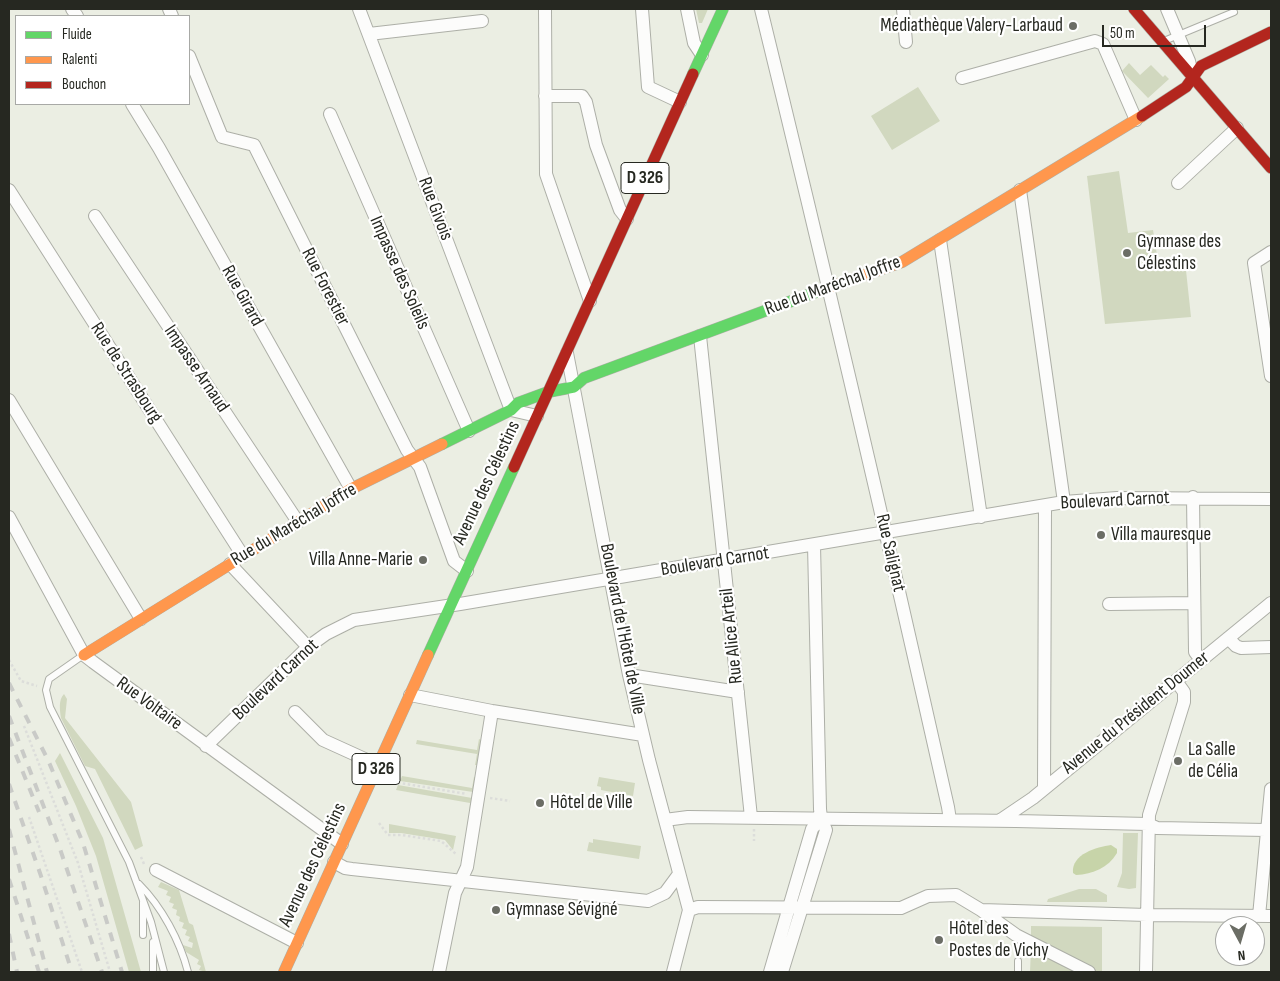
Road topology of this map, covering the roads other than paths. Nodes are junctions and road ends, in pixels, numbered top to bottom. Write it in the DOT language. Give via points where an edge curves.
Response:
graph roads {
  1 [pos="359,9"];
  2 [pos="545,9"];
  3 [pos="642,9"];
  4 [pos="688,9"];
  5 [pos="723,9"];
  6 [pos="761,9"];
  7 [pos="903,9"];
  8 [pos="1167,9"];
  9 [pos="1136,11"];
  10 [pos="1234,12"];
  11 [pos="482,21"];
  12 [pos="1271,32"];
  13 [pos="369,34"];
  14 [pos="1178,35"];
  15 [pos="906,42"];
  16 [pos="1163,42"];
  17 [pos="702,55"];
  18 [pos="190,58"];
  19 [pos="962,78"];
  20 [pos="1193,78"];
  21 [pos="545,96"];
  22 [pos="680,102"];
  23 [pos="133,105"];
  24 [pos="330,114"];
  25 [pos="1136,120"];
  26 [pos="1237,128"];
  27 [pos="1271,168"];
  28 [pos="1178,183"];
  29 [pos="9,190"];
  30 [pos="1020,190"];
  31 [pos="95,216"];
  32 [pos="627,219"];
  33 [pos="940,240"];
  34 [pos="1271,252"];
  35 [pos="829,287"];
  36 [pos="590,301"];
  37 [pos="700,336"];
  38 [pos="567,351"];
  39 [pos="1271,376"];
  40 [pos="574,388"];
  41 [pos="548,392"];
  42 [pos="9,400"];
  43 [pos="511,410"];
  44 [pos="537,416"];
  45 [pos="469,431"];
  46 [pos="413,459"];
  47 [pos="351,489"];
  48 [pos="1193,498"];
  49 [pos="1271,499"];
  50 [pos="1064,502"];
  51 [pos="1045,506"];
  52 [pos="9,517"];
  53 [pos="981,517"];
  54 [pos="298,522"];
  55 [pos="886,533"];
  56 [pos="814,545"];
  57 [pos="243,556"];
  58 [pos="723,560"];
  59 [pos="230,564"];
  60 [pos="467,571"];
  61 [pos="611,579"];
  62 [pos="1271,603"];
  63 [pos="1109,604"];
  64 [pos="1194,604"];
  65 [pos="451,606"];
  66 [pos="141,619"];
  67 [pos="1228,638"];
  68 [pos="308,647"];
  69 [pos="1271,648"];
  70 [pos="84,654"];
  71 [pos="1201,660"];
  72 [pos="629,675"];
  73 [pos="1176,681"];
  74 [pos="738,692"];
  75 [pos="410,695"];
  76 [pos="295,712"];
  77 [pos="492,712"];
  78 [pos="643,735"];
  79 [pos="206,746"];
  80 [pos="378,765"];
  81 [pos="1044,788"];
  82 [pos="1271,789"];
  83 [pos="752,817"];
  84 [pos="821,818"];
  85 [pos="665,820"];
  86 [pos="950,820"];
  87 [pos="999,821"];
  88 [pos="1148,824"];
  89 [pos="1268,834"];
  90 [pos="342,844"];
  91 [pos="334,862"];
  92 [pos="156,870"];
  93 [pos="1267,870"];
  94 [pos="679,874"];
  95 [pos="137,881"];
  96 [pos="460,881"];
  97 [pos="143,896"];
  98 [pos="788,907"];
  99 [pos="803,907"];
  100 [pos="688,908"];
  101 [pos="981,910"];
  102 [pos="1147,915"];
  103 [pos="1265,916"];
  104 [pos="154,931"];
  105 [pos="143,935"];
  106 [pos="297,943"];
  107 [pos="1018,961"];
  108 [pos="164,970"];
  109 [pos="153,972"];
  110 [pos="188,972"];
  111 [pos="284,972"];
  112 [pos="439,972"];
  113 [pos="673,972"];
  114 [pos="770,972"];
  115 [pos="782,972"];
  116 [pos="1018,972"];
  117 [pos="1089,972"];
  118 [pos="1146,972"];
  1 -- 13 [label="street, Rue Givois"];
  2 -- 21 [label="street"];
  3 -- 22 [label="street" via="648,87"];
  4 -- 17 [label="street" via="694,43"];
  5 -- 17 [label="street, Avenue des Célestins / D 326"];
  6 -- 35 [label="street, Rue Salignat"];
  7 -- 15 [label="street"];
  8 -- 14 [label="street"];
  9 -- 16 [label="street"];
  10 -- 14 [label="lane"];
  11 -- 13 [label="street"];
  12 -- 20 [label="street, Rue du Maréchal Joffre" via="1201,66"];
  13 -- 43 [label="street, Rue Givois"];
  14 -- 16 [label="lane"];
  14 -- 20 [label="street"];
  16 -- 20 [label="street"];
  17 -- 22 [label="street, Avenue des Célestins / D 326"];
  18 -- 46 [label="street, Rue Forestier" via="222,137 254,145"];
  19 -- 25 [label="street" via="1095,41 1103,44"];
  20 -- 25 [label="street, Rue du Maréchal Joffre" via="1186,87"];
  20 -- 26 [label="street"];
  21 -- 32 [label="street" via="582,96 596,145 620,210"];
  21 -- 36 [label="street" via="546,174"];
  22 -- 32 [label="street, Avenue des Célestins / D 326"];
  23 -- 47 [label="street, Rue Girard"];
  24 -- 45 [label="street, Impasse des Soleils"];
  25 -- 30 [label="street, Rue du Maréchal Joffre"];
  26 -- 27 [label="street"];
  26 -- 28 [label="street"];
  29 -- 57 [label="street, Rue de Strasbourg"];
  30 -- 33 [label="street, Rue du Maréchal Joffre"];
  30 -- 50 [label="street"];
  31 -- 54 [label="street, Impasse Arnaud"];
  32 -- 36 [label="street, Avenue des Célestins / D 326"];
  33 -- 35 [label="street, Rue du Maréchal Joffre" via="902,262"];
  33 -- 53 [label="street"];
  34 -- 39 [label="street" via="1254,263"];
  35 -- 37 [label="street, Rue du Maréchal Joffre"];
  35 -- 55 [label="street, Rue Salignat"];
  36 -- 38 [label="street, Avenue des Célestins / D 326"];
  37 -- 40 [label="street, Rue du Maréchal Joffre" via="584,378"];
  37 -- 58 [label="street, Rue Alice Arteil"];
  38 -- 40 [label="street, Boulevard de l'Hôtel de Ville"];
  38 -- 41 [label="street, Avenue des Célestins / D 326"];
  40 -- 41 [label="street, Rue du Maréchal Joffre"];
  40 -- 61 [label="street, Boulevard de l'Hôtel de Ville"];
  41 -- 43 [label="street, Rue du Maréchal Joffre" via="518,403"];
  41 -- 44 [label="street, Avenue des Célestins / D 326"];
  42 -- 66 [label="street"];
  43 -- 44 [label="street"];
  43 -- 45 [label="street, Rue du Maréchal Joffre"];
  44 -- 60 [label="street, Avenue des Célestins / D 326"];
  45 -- 46 [label="street, Rue du Maréchal Joffre"];
  46 -- 47 [label="street, Rue du Maréchal Joffre"];
  46 -- 60 [label="street, Rue Forestier" via="420,467 454,561"];
  47 -- 54 [label="street, Rue du Maréchal Joffre"];
  48 -- 49 [label="street, Boulevard Carnot"];
  48 -- 50 [label="street, Boulevard Carnot"];
  48 -- 64 [label="street"];
  50 -- 51 [label="street, Boulevard Carnot"];
  51 -- 53 [label="street, Boulevard Carnot"];
  51 -- 81 [label="street"];
  52 -- 70 [label="street, Rue Voltaire"];
  53 -- 55 [label="street, Boulevard Carnot"];
  54 -- 57 [label="street, Rue du Maréchal Joffre"];
  55 -- 56 [label="street, Boulevard Carnot"];
  55 -- 86 [label="street, Rue Salignat"];
  56 -- 58 [label="street, Boulevard Carnot"];
  56 -- 84 [label="street"];
  57 -- 59 [label="street, Rue du Maréchal Joffre"];
  58 -- 61 [label="street, Boulevard Carnot"];
  58 -- 74 [label="street, Rue Alice Arteil"];
  59 -- 66 [label="street, Rue du Maréchal Joffre"];
  59 -- 68 [label="street"];
  60 -- 65 [label="street, Avenue des Célestins / D 326"];
  61 -- 65 [label="street, Boulevard Carnot"];
  61 -- 72 [label="street, Boulevard de l'Hôtel de Ville"];
  62 -- 67 [label="street, Avenue du Président Doumer"];
  63 -- 64 [label="street"];
  64 -- 71 [label="street" via="1195,652"];
  65 -- 68 [label="street, Boulevard Carnot" via="354,620"];
  65 -- 75 [label="street, Avenue des Célestins / D 326"];
  66 -- 70 [label="street, Rue du Maréchal Joffre"];
  67 -- 69 [label="street" via="1241,648"];
  67 -- 71 [label="street, Avenue du Président Doumer"];
  68 -- 79 [label="street, Boulevard Carnot"];
  70 -- 79 [label="street, Rue Voltaire"];
  70 -- 95 [label="lane" via="49,679 46,690 50,707"];
  71 -- 73 [label="street, Avenue du Président Doumer"];
  72 -- 74 [label="street"];
  72 -- 78 [label="street, Boulevard de l'Hôtel de Ville"];
  73 -- 81 [label="street, Avenue du Président Doumer"];
  73 -- 88 [label="street" via="1184,692 1184,702"];
  74 -- 83 [label="street, Rue Alice Arteil"];
  75 -- 77 [label="street"];
  75 -- 80 [label="street, Avenue des Célestins / D 326"];
  76 -- 80 [label="street" via="323,740"];
  77 -- 78 [label="street"];
  77 -- 96 [label="street" via="467,867"];
  78 -- 85 [label="street, Boulevard de l'Hôtel de Ville"];
  79 -- 90 [label="street, Rue Voltaire"];
  80 -- 90 [label="street, Avenue des Célestins / D 326"];
  81 -- 87 [label="street, Avenue du Président Doumer"];
  82 -- 89 [label="street"];
  83 -- 84 [label="street"];
  83 -- 85 [label="street"];
  84 -- 86 [label="street"];
  84 -- 98 [label="street" via="812,829"];
  84 -- 99 [label="street" via="826,830"];
  85 -- 94 [label="street, Boulevard de l'Hôtel de Ville"];
  86 -- 87 [label="street"];
  87 -- 88 [label="street"];
  88 -- 89 [label="street" via="1157,828"];
  88 -- 102 [label="street"];
  89 -- 93 [label="street"];
  90 -- 91 [label="street, Avenue des Célestins / D 326"];
  91 -- 96 [label="street" via="345,868"];
  91 -- 106 [label="street, Avenue des Célestins / D 326"];
  92 -- 106 [label="street"];
  93 -- 103 [label="street"];
  94 -- 96 [label="street" via="665,893 648,901"];
  94 -- 100 [label="street, Boulevard de l'Hôtel de Ville"];
  95 -- 97 [label="lane"];
  95 -- 110 [label="lane" via="160,910 181,950"];
  96 -- 112 [label="street"];
  97 -- 104 [label="lane"];
  97 -- 105 [label="lane"];
  98 -- 99 [label="street"];
  98 -- 100 [label="street"];
  98 -- 114 [label="street"];
  99 -- 101 [label="street" via="901,908 928,896 956,895"];
  99 -- 115 [label="street"];
  100 -- 113 [label="street"];
  101 -- 102 [label="street"];
  101 -- 117 [label="street" via="1016,936"];
  102 -- 103 [label="street"];
  102 -- 118 [label="street"];
  104 -- 108 [label="lane"];
  104 -- 109 [label="lane"];
  106 -- 111 [label="street, Avenue des Célestins / D 326"];
  107 -- 116 [label="lane"];
}
